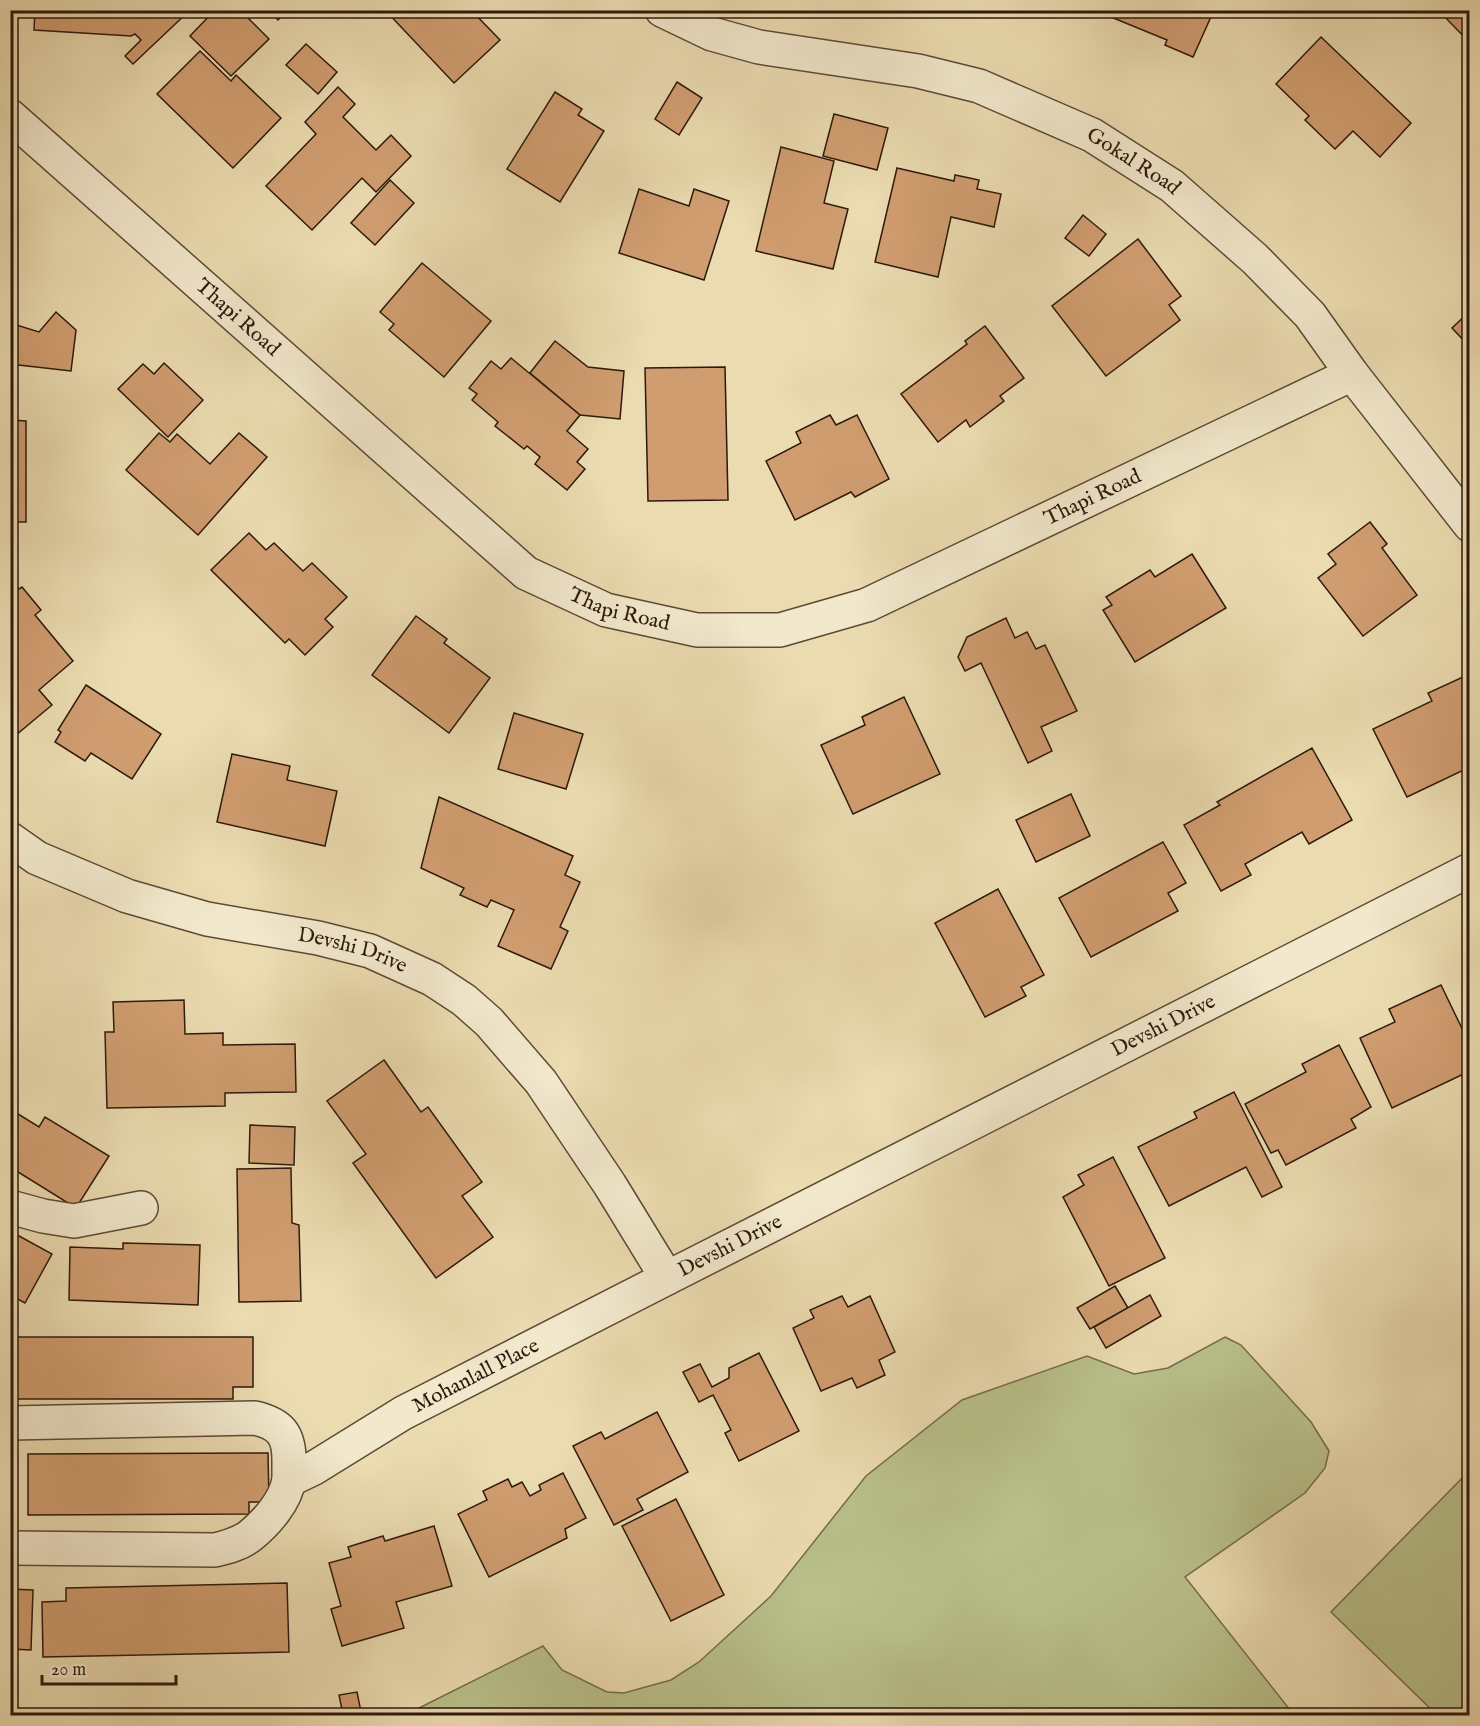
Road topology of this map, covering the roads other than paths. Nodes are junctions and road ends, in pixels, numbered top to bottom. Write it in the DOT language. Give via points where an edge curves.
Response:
graph roads {
  1 [pos="662,10"];
  2 [pos="10,116"];
  3 [pos="1352,374"];
  4 [pos="1470,525"];
  5 [pos="10,839"];
  6 [pos="1470,870"];
  7 [pos="10,1207"];
  8 [pos="141,1208"];
  9 [pos="667,1278"];
  10 [pos="10,1423"];
  11 [pos="289,1480"];
  12 [pos="10,1548"];
  1 -- 3 [label="street, Gokal Road" via="712,34 759,47 918,71 979,86 1092,135 1172,186 1255,259 1310,315"];
  2 -- 3 [label="street, Thapi Road" via="526,573 606,610 697,630 780,630 867,605"];
  3 -- 4 [label="street, Gokal Road"];
  5 -- 9 [label="street, Devshi Drive" via="37,858 128,896 207,919 369,951 448,989 489,1023 541,1082"];
  6 -- 9 [label="street, Devshi Drive"];
  7 -- 8 [label="street" via="74,1221"];
  9 -- 11 [label="street, Mohanlall Place" via="403,1413"];
  10 -- 11 [label="street" via="255,1418 282,1432 289,1453"];
  11 -- 12 [label="street" via="265,1522 234,1545 215,1550"];
}
